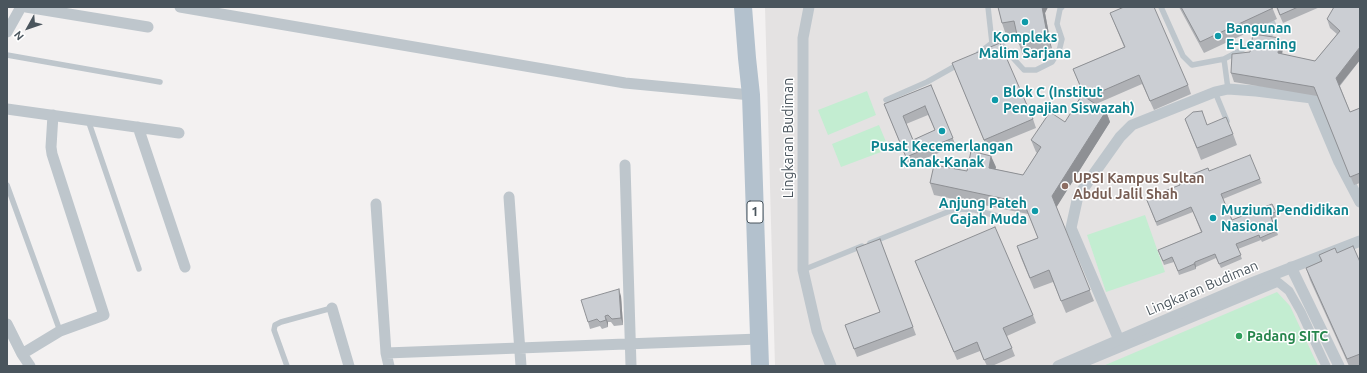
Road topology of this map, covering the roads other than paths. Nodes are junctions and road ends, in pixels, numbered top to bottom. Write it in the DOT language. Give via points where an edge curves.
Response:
graph roads {
  1 [pos="20,7"];
  2 [pos="26,7"];
  3 [pos="180,7"];
  4 [pos="743,7"];
  5 [pos="752,7"];
  6 [pos="809,7"];
  7 [pos="988,7"];
  8 [pos="1062,7"];
  9 [pos="1161,7"];
  10 [pos="1265,7"];
  11 [pos="148,27"];
  12 [pos="7,32"];
  13 [pos="992,43"];
  14 [pos="7,55"];
  15 [pos="976,55"];
  16 [pos="746,58"];
  17 [pos="1224,59"];
  18 [pos="963,62"];
  19 [pos="160,82"];
  20 [pos="1228,89"];
  21 [pos="1215,92"];
  22 [pos="751,95"];
  23 [pos="886,100"];
  24 [pos="7,109"];
  25 [pos="53,115"];
  26 [pos="88,120"];
  27 [pos="1227,121"];
  28 [pos="138,127"];
  29 [pos="179,133"];
  30 [pos="625,165"];
  31 [pos="7,185"];
  32 [pos="509,197"];
  33 [pos="1360,202"];
  34 [pos="376,204"];
  35 [pos="1001,217"];
  36 [pos="1360,241"];
  37 [pos="185,267"];
  38 [pos="1291,267"];
  39 [pos="139,269"];
  40 [pos="803,270"];
  41 [pos="332,308"];
  42 [pos="7,324"];
  43 [pos="60,330"];
  44 [pos="759,340"];
  45 [pos="1119,340"];
  46 [pos="630,344"];
  47 [pos="521,348"];
  48 [pos="386,353"];
  49 [pos="22,354"];
  50 [pos="30,366"];
  51 [pos="287,366"];
  52 [pos="349,366"];
  53 [pos="389,366"];
  54 [pos="521,366"];
  55 [pos="631,366"];
  56 [pos="760,366"];
  57 [pos="831,366"];
  58 [pos="1058,366"];
  59 [pos="1076,366"];
  60 [pos="1326,366"];
  61 [pos="1339,366"];
  1 -- 12 [label="street"];
  2 -- 11 [label="street"];
  3 -- 22 [label="street" via="625,83"];
  4 -- 16 [label="main road, 1"];
  5 -- 16 [label="main road, 1"];
  6 -- 40 [label="street, Lingkaran Budiman" via="803,38"];
  7 -- 13 [label="lane"];
  8 -- 13 [label="lane" via="1057,24 1062,39 1052,62 1036,70 1024,70 1003,46"];
  9 -- 17 [label="lane" via="1183,56 1192,65"];
  10 -- 17 [label="lane" via="1275,28 1270,35"];
  13 -- 15 [label="lane"];
  14 -- 19 [label="lane"];
  16 -- 22 [label="main road, 1"];
  17 -- 20 [label="lane"];
  18 -- 23 [label="lane" via="927,82"];
  20 -- 21 [label="street"];
  20 -- 33 [label="street" via="1312,98 1339,162"];
  21 -- 27 [label="lane"];
  21 -- 45 [label="street" via="1132,125 1120,137 1078,196 1071,228"];
  22 -- 44 [label="main road, 1"];
  24 -- 25 [label="street"];
  25 -- 26 [label="street"];
  25 -- 43 [label="street" via="52,154 104,315"];
  26 -- 28 [label="street"];
  26 -- 39 [label="lane"];
  28 -- 29 [label="street"];
  28 -- 37 [label="street"];
  30 -- 46 [label="street"];
  31 -- 43 [label="lane"];
  32 -- 47 [label="street"];
  34 -- 48 [label="street"];
  35 -- 40 [label="lane" via="975,210 950,211"];
  36 -- 38 [label="street, Lingkaran Budiman"];
  38 -- 45 [label="street, Lingkaran Budiman"];
  38 -- 61 [label="street"];
  40 -- 57 [label="street, Lingkaran Budiman" via="817,331"];
  41 -- 51 [label="lane" via="275,325 274,330"];
  41 -- 52 [label="street"];
  42 -- 49 [label="street"];
  43 -- 49 [label="street"];
  44 -- 46 [label="street"];
  44 -- 56 [label="main road, 1"];
  45 -- 58 [label="street, Lingkaran Budiman"];
  46 -- 47 [label="street"];
  46 -- 55 [label="street"];
  47 -- 48 [label="street"];
  47 -- 54 [label="street"];
  48 -- 53 [label="street"];
  49 -- 50 [label="street"];
  59 -- 60 [label="street" via="1278,282 1289,291 1301,312"];
}
